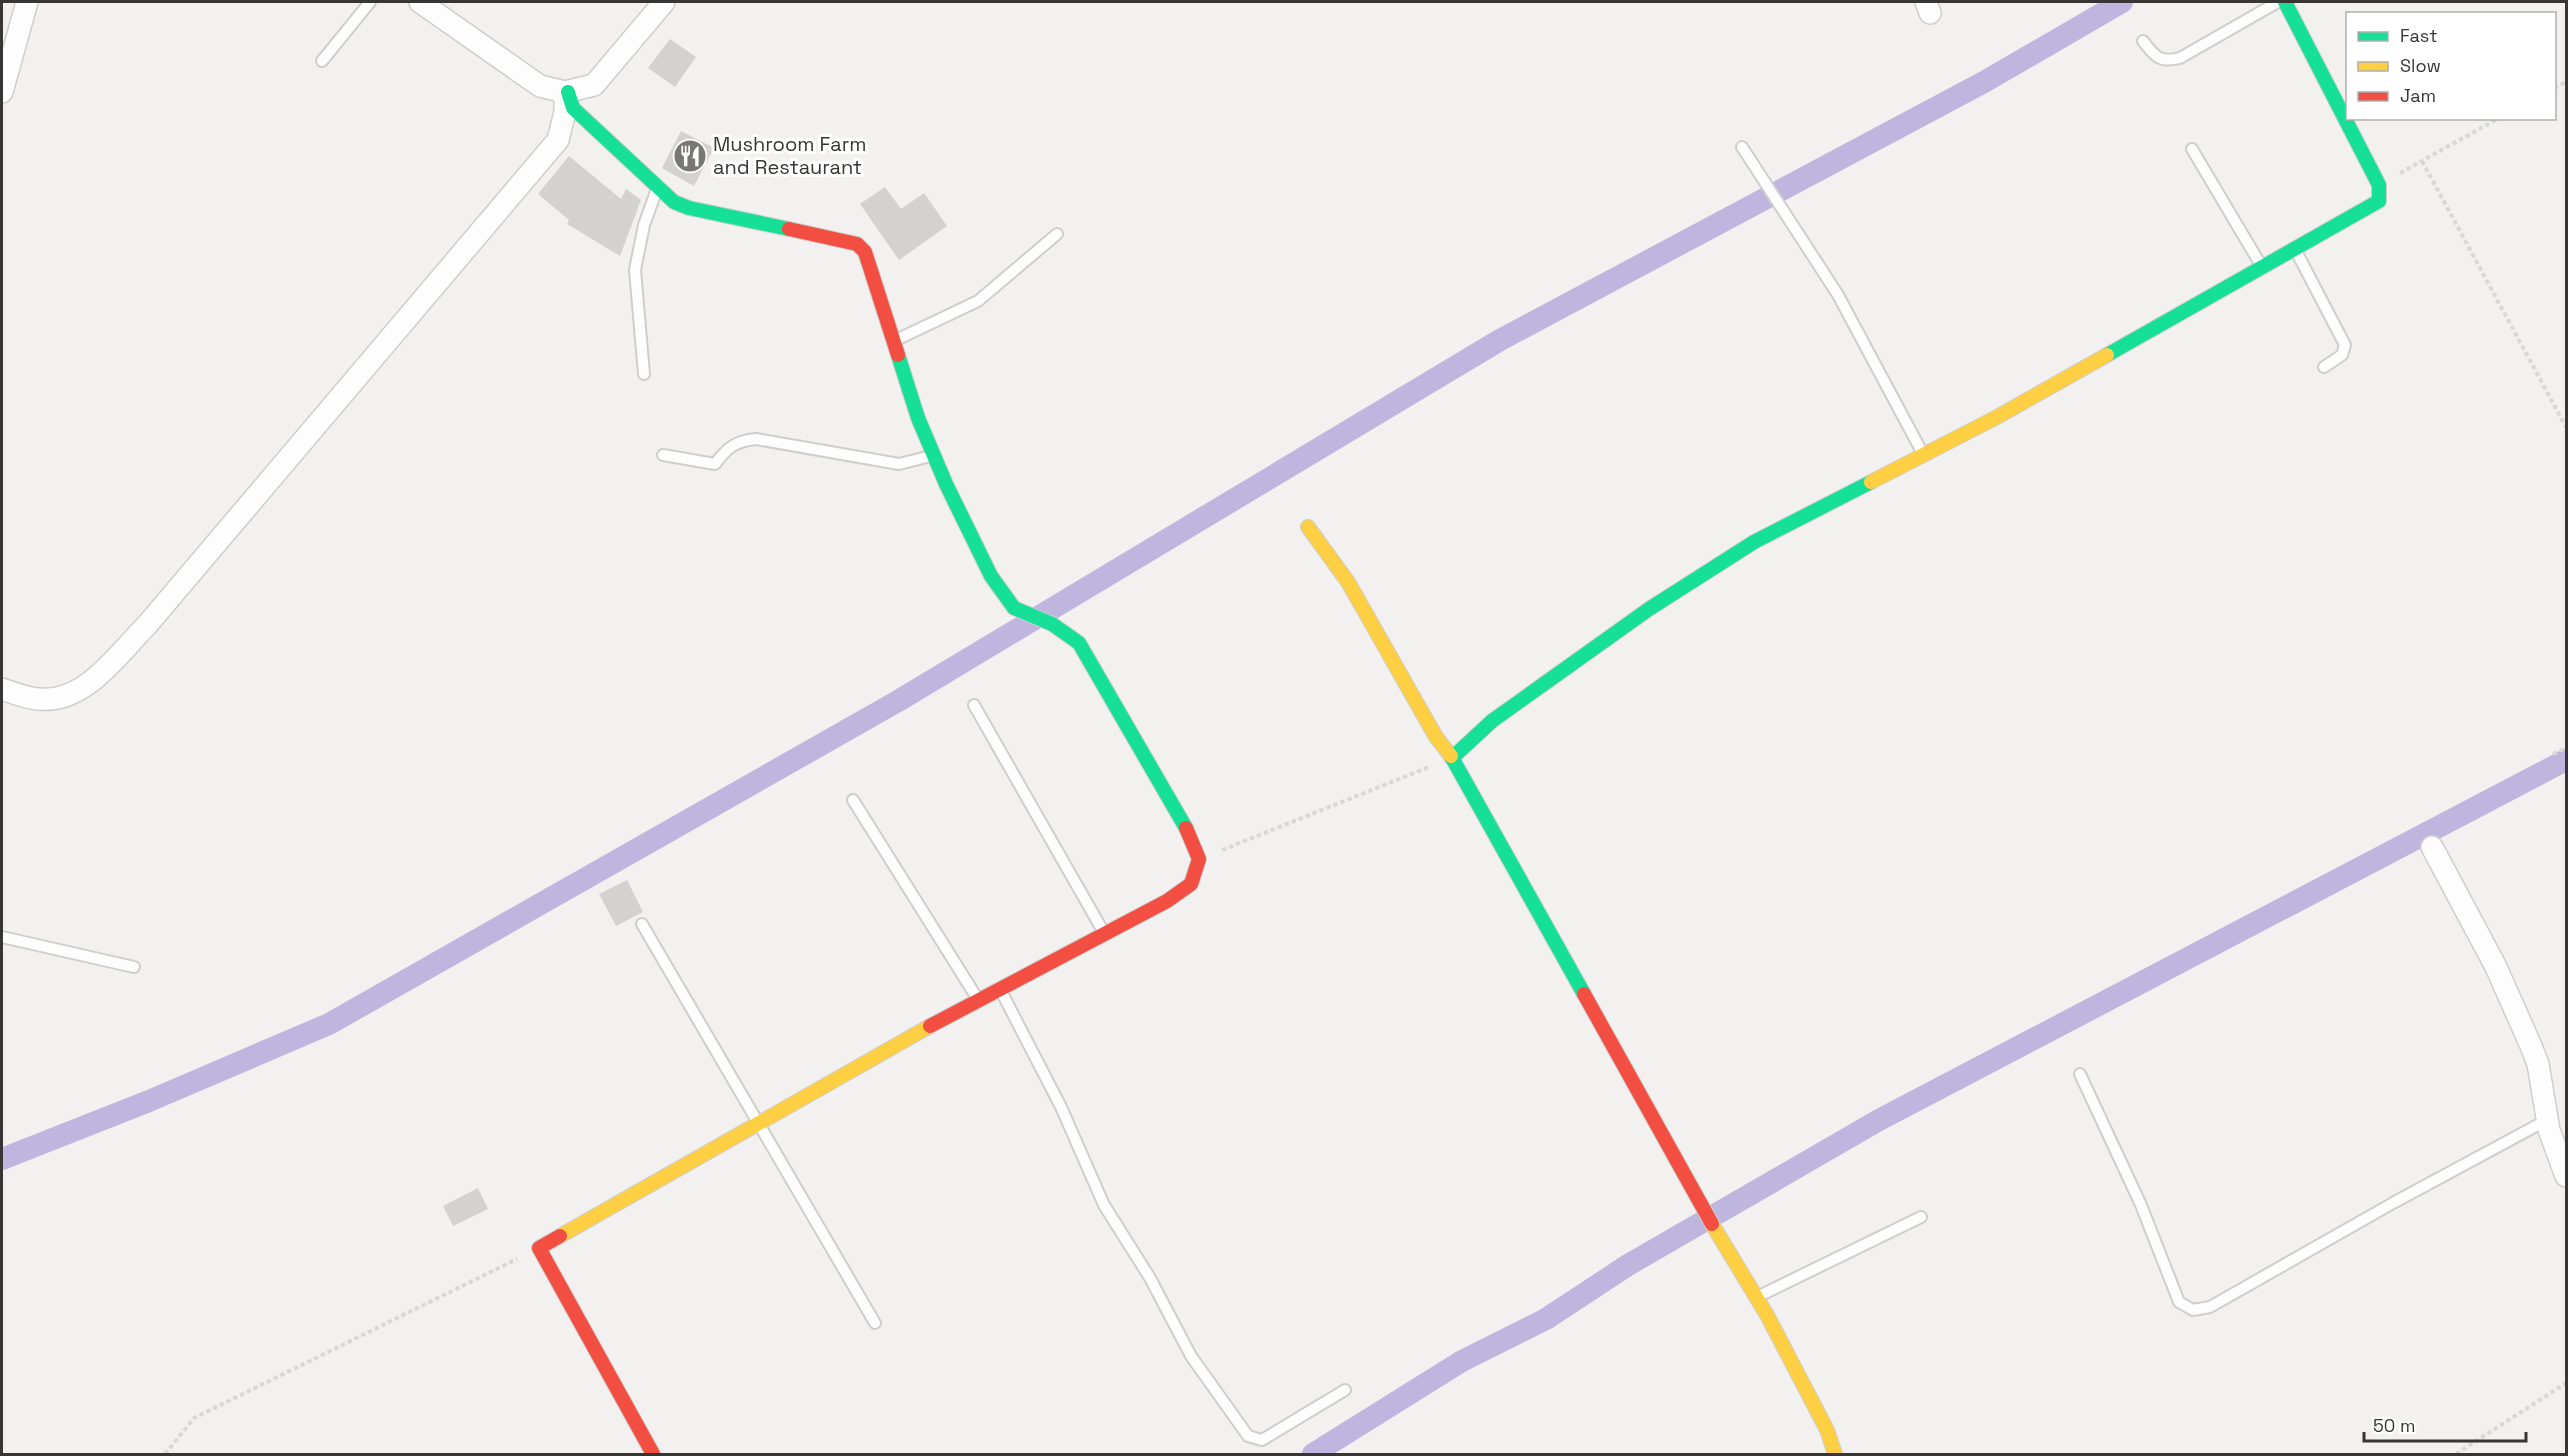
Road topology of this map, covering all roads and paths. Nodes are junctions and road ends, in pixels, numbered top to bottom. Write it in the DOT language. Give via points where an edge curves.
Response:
graph roads {
  1 [pos="27,2"];
  2 [pos="370,2"];
  3 [pos="420,2"];
  4 [pos="664,2"];
  5 [pos="2278,2"];
  6 [pos="2285,2"];
  7 [pos="2143,41"];
  8 [pos="322,61"];
  9 [pos="3,82"];
  10 [pos="567,92"];
  11 [pos="2495,120"];
  12 [pos="1742,147"];
  13 [pos="2192,149"];
  14 [pos="2422,161"];
  15 [pos="2379,185"];
  16 [pos="658,186"];
  17 [pos="1057,234"];
  18 [pos="2295,248"];
  19 [pos="2262,267"];
  20 [pos="894,342"];
  21 [pos="2324,368"];
  22 [pos="644,374"];
  23 [pos="2566,427"];
  24 [pos="663,455"];
  25 [pos="934,455"];
  26 [pos="1923,455"];
  27 [pos="1308,527"];
  28 [pos="2,689"];
  29 [pos="974,705"];
  30 [pos="2566,748"];
  31 [pos="2553,754"];
  32 [pos="1452,758"];
  33 [pos="853,800"];
  34 [pos="2432,847"];
  35 [pos="1199,859"];
  36 [pos="642,924"];
  37 [pos="1105,933"];
  38 [pos="2,937"];
  39 [pos="134,967"];
  40 [pos="999,988"];
  41 [pos="978,999"];
  42 [pos="2080,1074"];
  43 [pos="2547,1120"];
  44 [pos="756,1123"];
  45 [pos="2566,1176"];
  46 [pos="1921,1217"];
  47 [pos="539,1248"];
  48 [pos="1757,1297"];
  49 [pos="875,1323"];
  50 [pos="2566,1383"];
  51 [pos="1344,1390"];
  52 [pos="165,1455"];
  53 [pos="653,1455"];
  54 [pos="1835,1455"];
  55 [pos="2456,1455"];
  1 -- 9 [label="street"];
  2 -- 8 [label="lane"];
  3 -- 10 [label="street" via="540,86"];
  4 -- 10 [label="street" via="594,85"];
  5 -- 7 [label="lane" via="2180,58 2166,62 2157,59"];
  6 -- 15 [label="street"];
  10 -- 16 [label="street" via="573,108"];
  10 -- 28 [label="street" via="558,141 147,625 87,686 65,698 38,699"];
  11 -- 14 [label="path"];
  12 -- 26 [label="lane" via="1838,295"];
  13 -- 19 [label="lane"];
  14 -- 15 [label="path"];
  14 -- 23 [label="path"];
  15 -- 18 [label="street" via="2379,201"];
  16 -- 20 [label="street" via="674,202 689,208 857,244 874,273"];
  16 -- 22 [label="lane" via="644,225 635,270"];
  17 -- 20 [label="lane" via="978,301"];
  18 -- 19 [label="street"];
  18 -- 21 [label="lane" via="2345,345 2342,355"];
  19 -- 26 [label="street"];
  20 -- 25 [label="street"];
  24 -- 25 [label="lane" via="714,464 739,440 756,439 898,464"];
  25 -- 35 [label="street" via="991,576 1014,608 1052,624 1079,643 1188,832"];
  26 -- 32 [label="street" via="1754,542 1649,609 1492,721"];
  27 -- 32 [label="street" via="1348,582 1436,737"];
  29 -- 37 [label="lane"];
  30 -- 31 [label="path"];
  32 -- 35 [label="path"];
  32 -- 48 [label="street" via="1708,1217"];
  33 -- 41 [label="lane"];
  34 -- 43 [label="street" via="2520,1020 2538,1064"];
  35 -- 37 [label="street" via="1191,884"];
  36 -- 44 [label="lane"];
  37 -- 40 [label="street"];
  38 -- 39 [label="lane"];
  40 -- 41 [label="street"];
  40 -- 51 [label="lane" via="1061,1107 1104,1205 1150,1278 1191,1356 1248,1436 1262,1440"];
  41 -- 44 [label="street"];
  42 -- 43 [label="lane" via="2141,1205 2179,1302 2193,1310 2210,1306"];
  43 -- 45 [label="street"];
  44 -- 47 [label="street"];
  44 -- 49 [label="lane"];
  46 -- 48 [label="lane"];
  47 -- 52 [label="path" via="194,1418"];
  47 -- 53 [label="street"];
  48 -- 54 [label="street" via="1827,1430"];
  50 -- 55 [label="path"];
}
